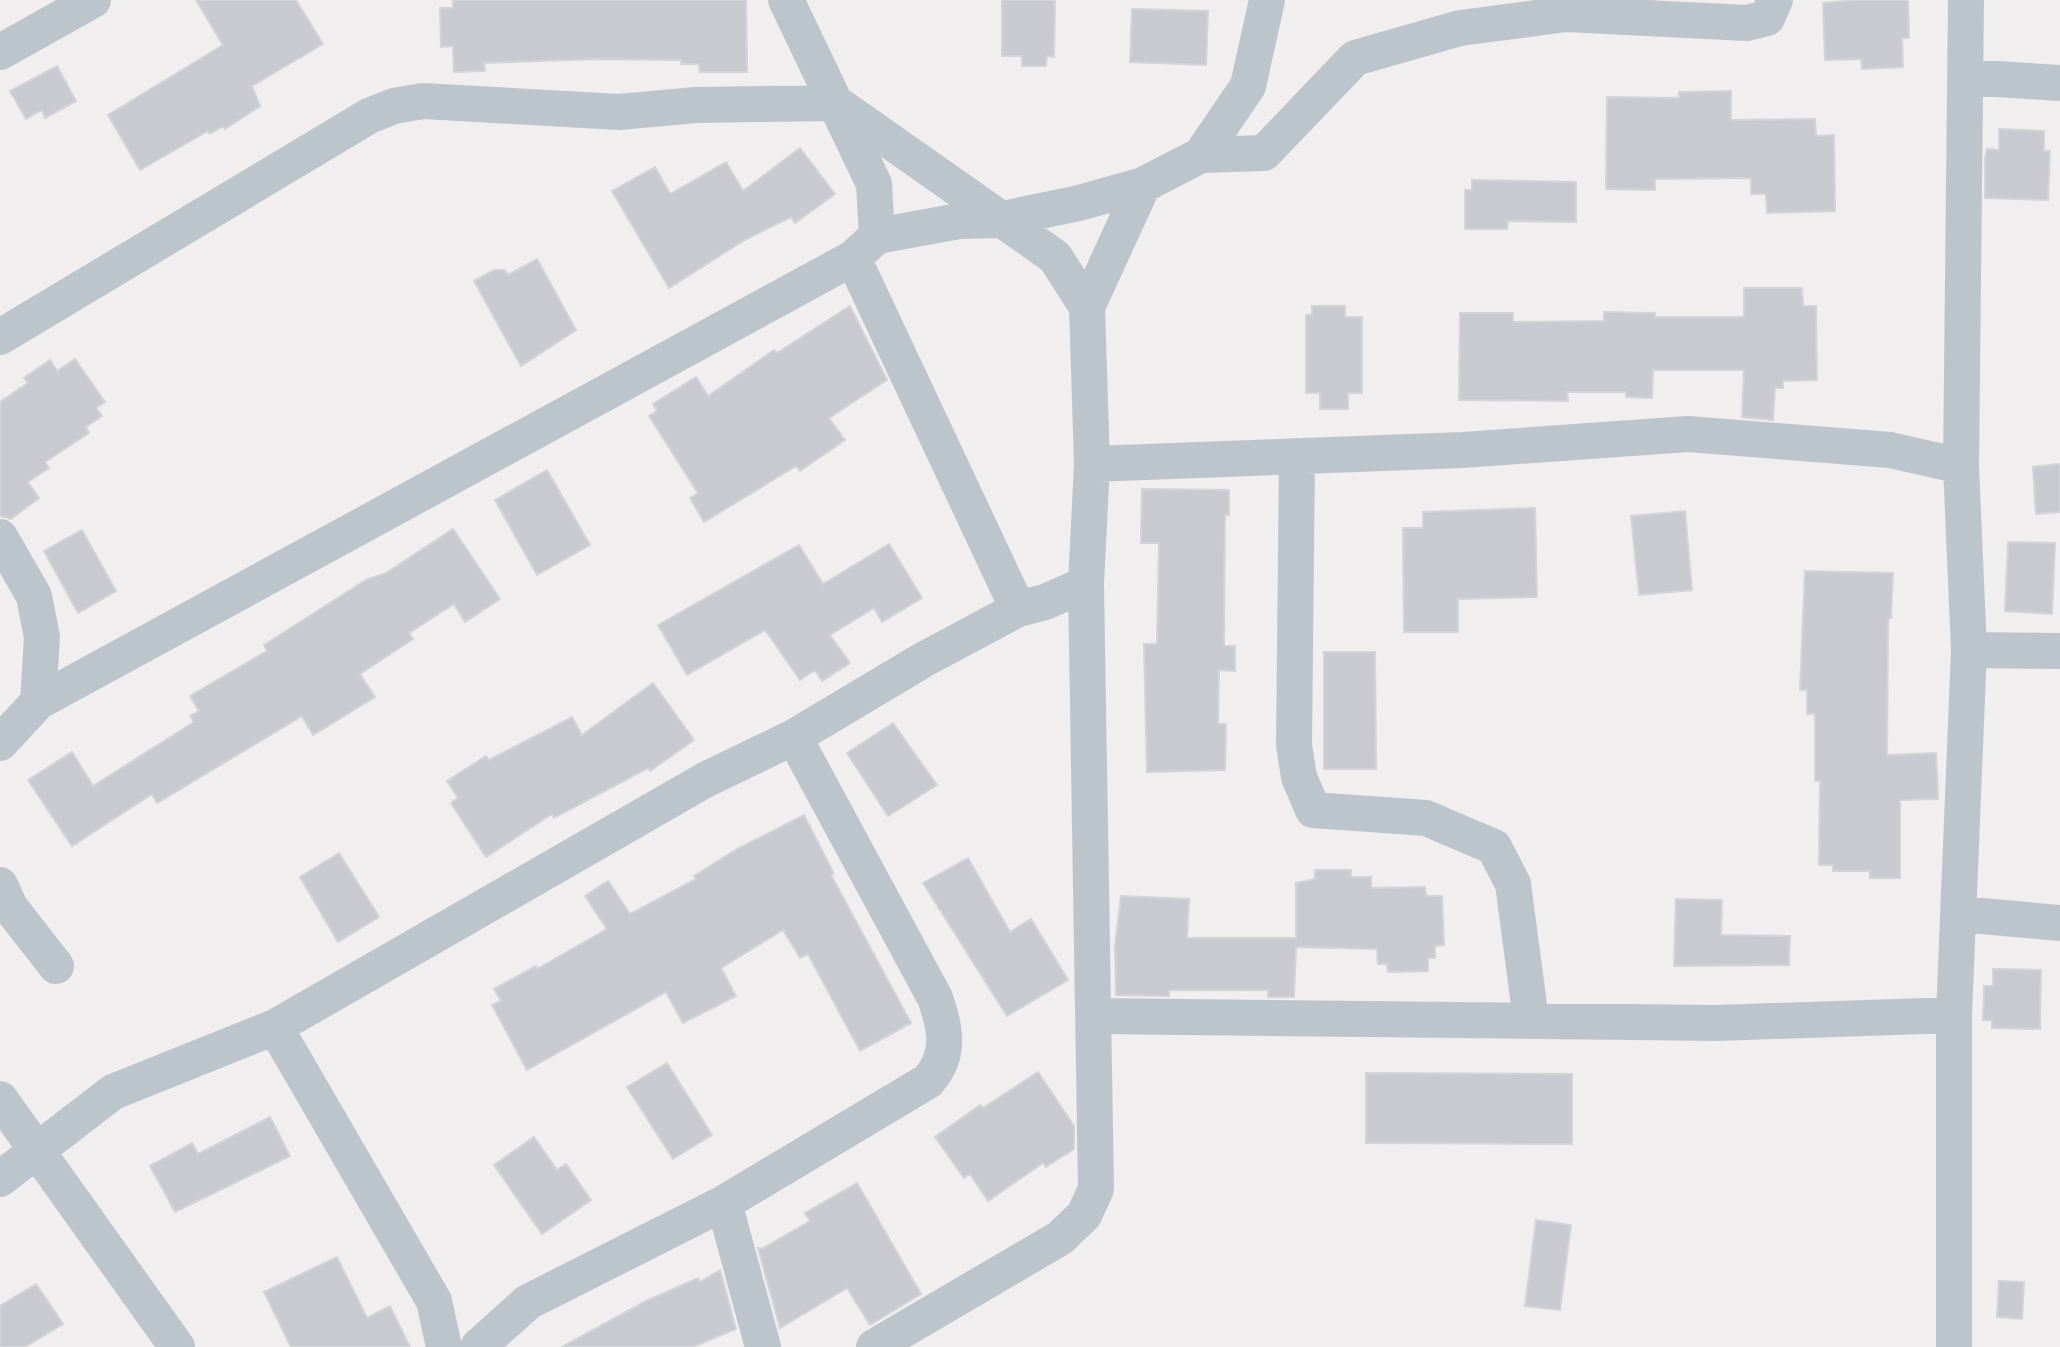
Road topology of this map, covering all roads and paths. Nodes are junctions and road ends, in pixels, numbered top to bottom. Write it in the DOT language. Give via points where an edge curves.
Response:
graph roads {
  1 [pos="93,0"];
  2 [pos="786,0"];
  3 [pos="1267,0"];
  4 [pos="1775,0"];
  5 [pos="1966,0"];
  6 [pos="0,52"];
  7 [pos="1966,77"];
  8 [pos="2060,83"];
  9 [pos="836,103"];
  10 [pos="1201,155"];
  11 [pos="1143,185"];
  12 [pos="998,220"];
  13 [pos="865,247"];
  14 [pos="1087,307"];
  15 [pos="0,337"];
  16 [pos="1297,456"];
  17 [pos="1092,464"];
  18 [pos="1961,466"];
  19 [pos="0,537"];
  20 [pos="1086,584"];
  21 [pos="1018,609"];
  22 [pos="1969,650"];
  23 [pos="2060,651"];
  24 [pos="38,702"];
  25 [pos="794,737"];
  26 [pos="0,743"];
  27 [pos="0,885"];
  28 [pos="1959,914"];
  29 [pos="2060,923"];
  30 [pos="56,966"];
  31 [pos="1954,1015"];
  32 [pos="1094,1016"];
  33 [pos="1531,1020"];
  34 [pos="275,1027"];
  35 [pos="0,1099"];
  36 [pos="35,1152"];
  37 [pos="0,1179"];
  38 [pos="724,1203"];
  39 [pos="177,1347"];
  40 [pos="444,1347"];
  41 [pos="478,1347"];
  42 [pos="763,1347"];
  43 [pos="874,1347"];
  44 [pos="1954,1347"];
  1 -- 6 [label="street"];
  2 -- 9 [label="street"];
  3 -- 10 [label="street" via="1248,86"];
  4 -- 10 [label="street" via="1767,18 1747,23 1566,14 1460,28 1355,58 1264,153"];
  5 -- 7 [label="street"];
  7 -- 8 [label="street"];
  7 -- 18 [label="street"];
  9 -- 12 [label="street"];
  9 -- 13 [label="street" via="874,184"];
  9 -- 15 [label="street" via="619,112 423,101 394,106 369,116"];
  10 -- 11 [label="street"];
  11 -- 12 [label="street"];
  11 -- 14 [label="street"];
  12 -- 13 [label="street" via="959,221"];
  12 -- 14 [label="street" via="1055,257"];
  13 -- 21 [label="street"];
  13 -- 24 [label="street"];
  14 -- 17 [label="street"];
  16 -- 17 [label="street"];
  16 -- 18 [label="street" via="1688,434 1890,450"];
  16 -- 33 [label="street" via="1294,745 1308,799 1313,810 1426,818 1494,847 1513,884"];
  17 -- 20 [label="street"];
  18 -- 22 [label="street"];
  19 -- 24 [label="street" via="34,596 42,637"];
  20 -- 21 [label="street"];
  20 -- 32 [label="street"];
  21 -- 25 [label="street"];
  22 -- 23 [label="street"];
  22 -- 28 [label="street"];
  24 -- 26 [label="street"];
  25 -- 34 [label="street" via="705,780"];
  25 -- 38 [label="street" via="935,998 944,1026 944,1053 928,1081"];
  27 -- 30 [label="street" via="10,907"];
  28 -- 29 [label="street"];
  28 -- 31 [label="street"];
  31 -- 33 [label="street" via="1716,1023"];
  31 -- 44 [label="street"];
  32 -- 33 [label="street"];
  32 -- 43 [label="street" via="1096,1189 1084,1215 1060,1238"];
  34 -- 36 [label="street" via="113,1092"];
  34 -- 40 [label="street" via="434,1301"];
  35 -- 36 [label="street"];
  36 -- 37 [label="street"];
  36 -- 39 [label="street"];
  38 -- 41 [label="street" via="528,1302"];
  38 -- 42 [label="street"];
}
